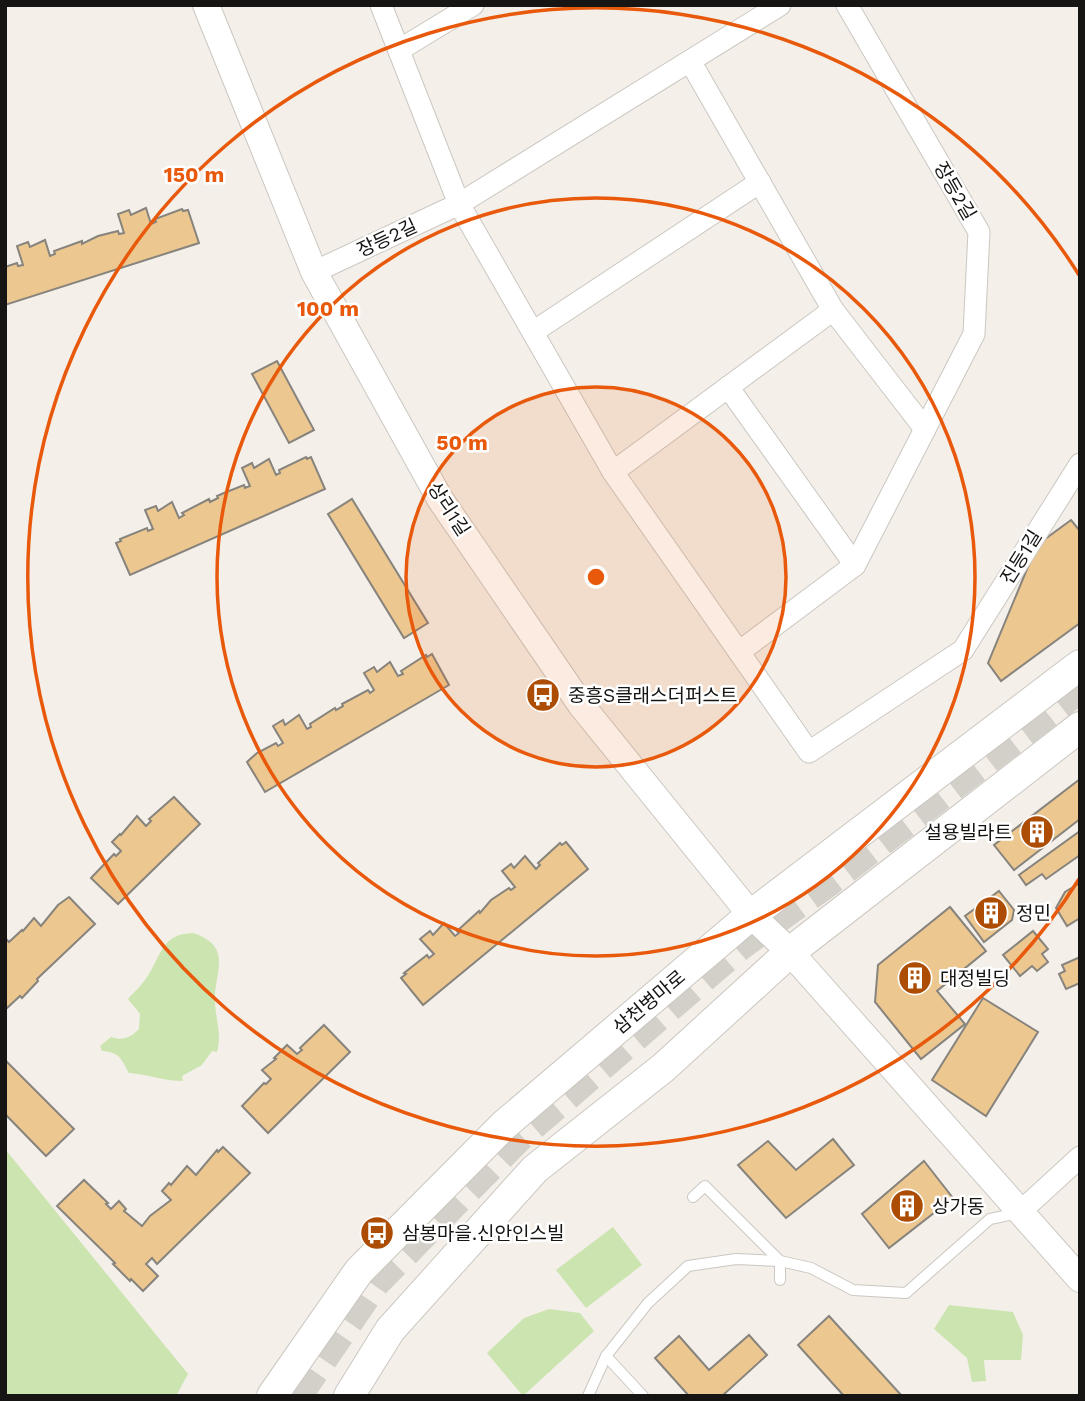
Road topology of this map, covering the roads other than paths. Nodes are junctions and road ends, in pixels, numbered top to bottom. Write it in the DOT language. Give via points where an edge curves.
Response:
graph roads {
  1 [pos="206,5"];
  2 [pos="381,5"];
  3 [pos="473,5"];
  4 [pos="780,5"];
  5 [pos="847,5"];
  6 [pos="398,50"];
  7 [pos="691,61"];
  8 [pos="760,182"];
  9 [pos="459,204"];
  10 [pos="314,272"];
  11 [pos="833,310"];
  12 [pos="533,332"];
  13 [pos="728,387"];
  14 [pos="925,429"];
  15 [pos="1080,464"];
  16 [pos="613,472"];
  17 [pos="855,565"];
  18 [pos="739,652"];
  19 [pos="1080,665"];
  20 [pos="1080,727"];
  21 [pos="751,915"];
  22 [pos="790,953"];
  23 [pos="1080,1157"];
  24 [pos="693,1197"];
  25 [pos="1019,1213"];
  26 [pos="780,1261"];
  27 [pos="1080,1279"];
  28 [pos="780,1280"];
  29 [pos="606,1356"];
  30 [pos="272,1396"];
  31 [pos="349,1396"];
  32 [pos="588,1396"];
  33 [pos="643,1396"];
  1 -- 10 [label="street, 상리1길"];
  2 -- 6 [label="street"];
  3 -- 6 [label="street"];
  4 -- 7 [label="street, 장등2길"];
  5 -- 14 [label="street, 장등2길" via="979,232 974,334"];
  6 -- 9 [label="street"];
  7 -- 8 [label="street"];
  7 -- 9 [label="street, 장등2길"];
  8 -- 11 [label="street"];
  8 -- 12 [label="street"];
  9 -- 10 [label="street, 장등2길"];
  9 -- 12 [label="street"];
  10 -- 21 [label="street, 상리1길" via="440,499 581,705"];
  11 -- 13 [label="street"];
  11 -- 14 [label="street"];
  12 -- 16 [label="street"];
  13 -- 16 [label="street"];
  13 -- 17 [label="street"];
  14 -- 17 [label="street, 장등2길"];
  15 -- 18 [label="street, 진등1길" via="963,650 809,752"];
  16 -- 18 [label="street"];
  17 -- 18 [label="street, 장등2길"];
  19 -- 21 [label="main road, 삼천병마로"];
  20 -- 22 [label="main road"];
  21 -- 22 [label="street, 상리1길"];
  21 -- 30 [label="main road, 삼천병마로" via="504,1125 359,1271"];
  22 -- 25 [label="street"];
  22 -- 31 [label="main road" via="663,1068 535,1169 390,1330"];
  23 -- 25 [label="street"];
  24 -- 26 [label="lane" via="705,1186"];
  25 -- 26 [label="lane" via="990,1219 906,1293 853,1290 811,1268"];
  25 -- 27 [label="street"];
  26 -- 28 [label="lane"];
  26 -- 29 [label="lane" via="736,1259 688,1266 648,1303"];
  29 -- 32 [label="lane"];
  29 -- 33 [label="lane"];
}
